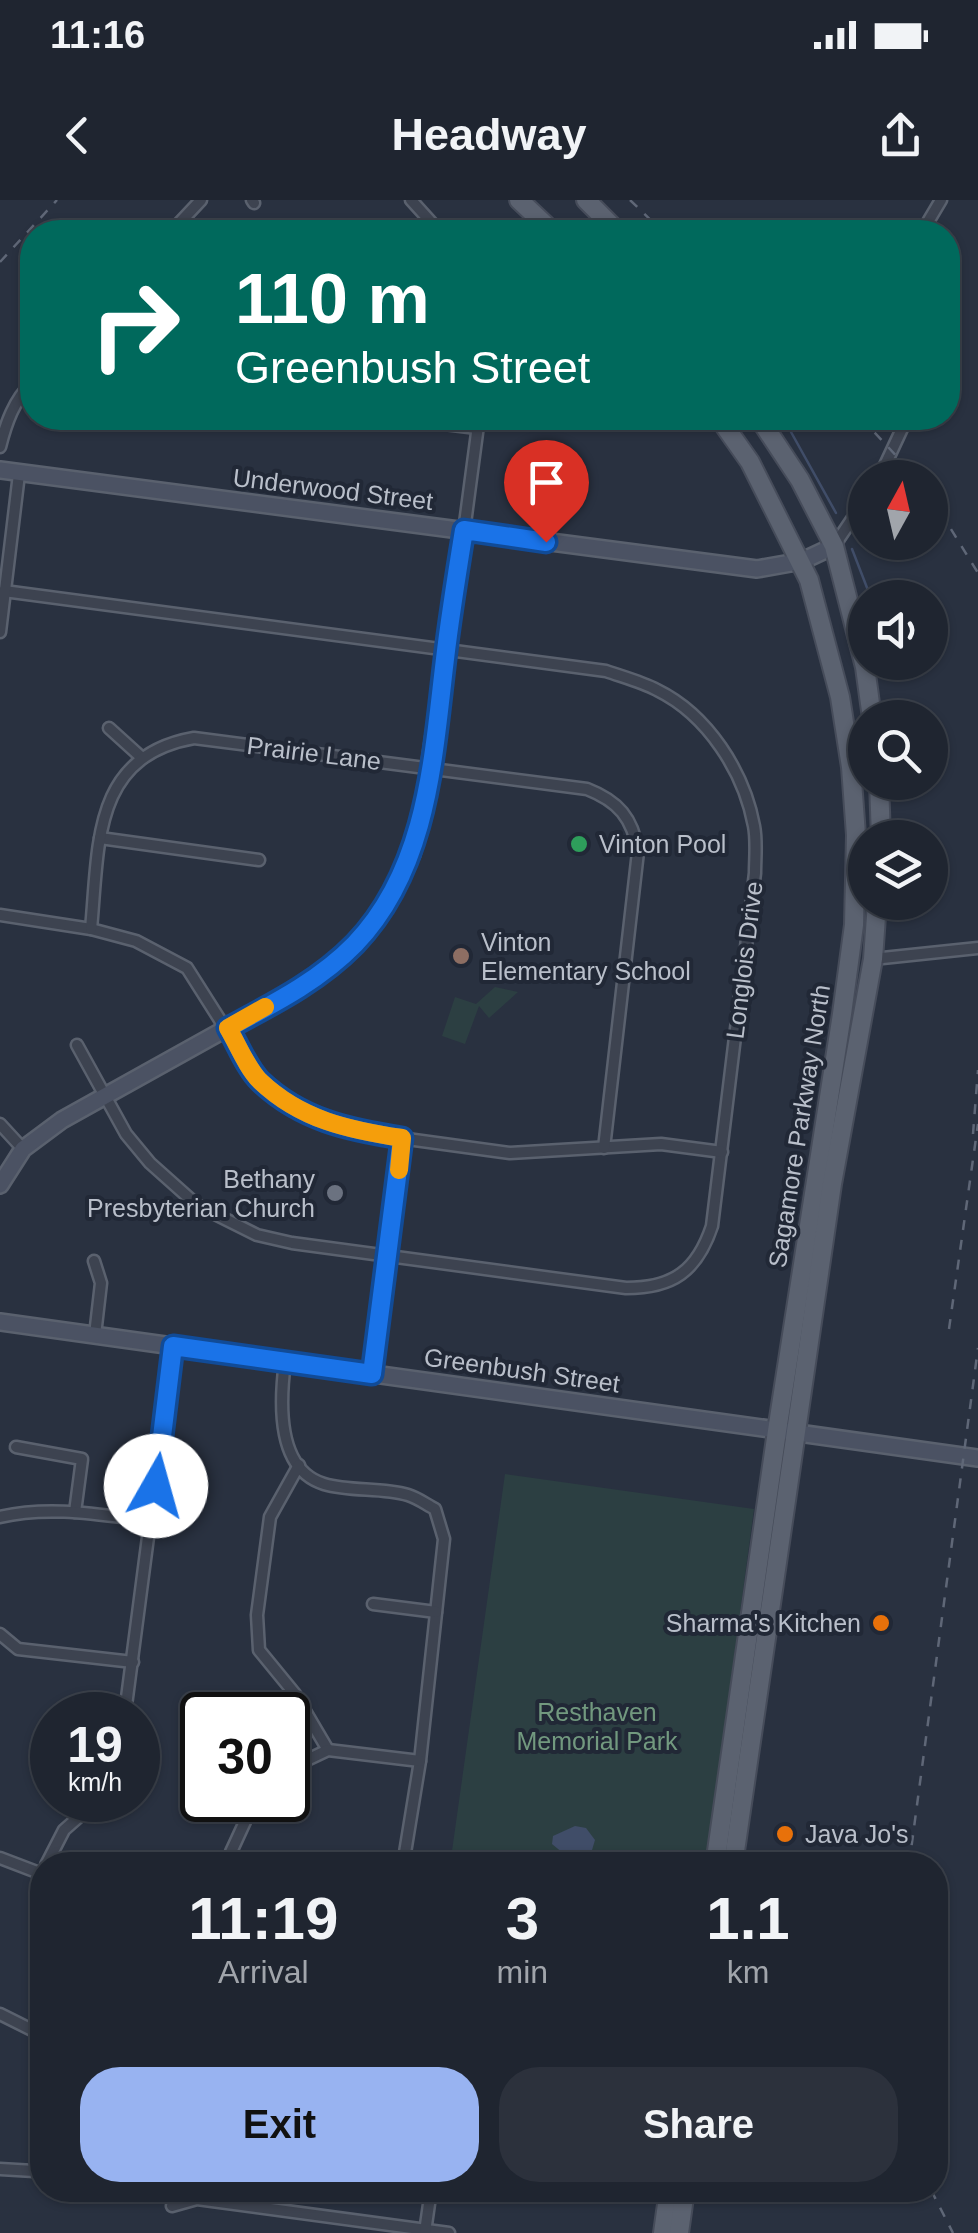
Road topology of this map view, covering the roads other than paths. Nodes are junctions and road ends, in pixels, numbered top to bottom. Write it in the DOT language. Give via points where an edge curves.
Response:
graph roads {
  1 [pos="201,200"];
  2 [pos="411,200"];
  3 [pos="519,200"];
  4 [pos="586,200"];
  5 [pos="183,220"];
  6 [pos="429,220"];
  7 [pos="540,220"];
  8 [pos="606,220"];
  9 [pos="20,397"];
  10 [pos="477,430"];
  11 [pos="727,430"];
  12 [pos="767,430"];
  13 [pos="901,430"];
  14 [pos="0,447"];
  15 [pos="887,460"];
  16 [pos="0,470"];
  17 [pos="19,474"];
  18 [pos="848,525"];
  19 [pos="464,530"];
  20 [pos="834,546"];
  21 [pos="802,561"];
  22 [pos="4,591"];
  23 [pos="0,632"];
  24 [pos="446,651"];
  25 [pos="870,700"];
  26 [pos="109,728"];
  27 [pos="140,757"];
  28 [pos="432,768"];
  29 [pos="100,838"];
  30 [pos="259,860"];
  31 [pos="0,915"];
  32 [pos="876,920"];
  33 [pos="91,928"];
  34 [pos="978,948"];
  35 [pos="874,959"];
  36 [pos="228,1028"];
  37 [pos="77,1044"];
  38 [pos="105,1096"];
  39 [pos="0,1124"];
  40 [pos="402,1138"];
  41 [pos="604,1148"];
  42 [pos="23,1149"];
  43 [pos="722,1152"];
  44 [pos="0,1185"];
  45 [pos="388,1256"];
  46 [pos="94,1261"];
  47 [pos="0,1322"];
  48 [pos="95,1334"];
  49 [pos="173,1346"];
  50 [pos="286,1362"];
  51 [pos="372,1374"];
  52 [pos="786,1432"];
  53 [pos="16,1447"];
  54 [pos="978,1458"];
  55 [pos="299,1465"];
  56 [pos="75,1512"];
  57 [pos="0,1517"];
  58 [pos="151,1521"];
  59 [pos="373,1604"];
  60 [pos="436,1612"];
  61 [pos="0,1634"];
  62 [pos="133,1662"];
  63 [pos="128,1692"];
  64 [pos="328,1750"];
  65 [pos="310,1759"];
  66 [pos="420,1761"];
  67 [pos="73,1822"];
  68 [pos="245,1822"];
  69 [pos="53,1852"];
  70 [pos="231,1852"];
  71 [pos="405,1852"];
  72 [pos="717,1852"];
  73 [pos="735,1852"];
  74 [pos="0,1858"];
  75 [pos="30,1869"];
  76 [pos="0,2014"];
  77 [pos="30,2029"];
  78 [pos="0,2170"];
  79 [pos="30,2171"];
  80 [pos="181,2202"];
  81 [pos="247,2202"];
  82 [pos="430,2202"];
  83 [pos="667,2202"];
  84 [pos="683,2202"];
  85 [pos="172,2206"];
  86 [pos="426,2231"];
  87 [pos="449,2233"];
  88 [pos="663,2233"];
  89 [pos="679,2233"];
  1 -- 5 [label="street"];
  2 -- 6 [label="street"];
  3 -- 7 [label="main road"];
  4 -- 8 [label="main road"];
  9 -- 14 [label="street"];
  10 -- 19 [label="street"];
  11 -- 21 [label="main road, Sagamore Parkway North"];
  12 -- 20 [label="main road"];
  13 -- 15 [label="street"];
  16 -- 17 [label="street, Underwood Street"];
  17 -- 19 [label="street, Underwood Street"];
  17 -- 22 [label="street"];
  18 -- 20 [label="street"];
  19 -- 21 [label="street, Underwood Street" via="756,569"];
  19 -- 24 [label="street"];
  20 -- 21 [label="street, Underwood Street"];
  20 -- 25 [label="main road"];
  21 -- 52 [label="main road, Sagamore Parkway North" via="840,697 856,835 854,924"];
  22 -- 23 [label="street"];
  22 -- 24 [label="street, Longlois Drive"];
  24 -- 28 [label="street"];
  24 -- 43 [label="street, Longlois Drive" via="606,671 659,690 724,750 754,828 755,873"];
  26 -- 27 [label="street"];
  27 -- 28 [label="street, Prairie Lane" via="194,738"];
  27 -- 29 [label="street" via="115,786"];
  28 -- 36 [label="street" via="412,854 374,922 308,984"];
  28 -- 41 [label="street, Prairie Lane" via="587,789 607,797 635,829 638,852"];
  29 -- 30 [label="street"];
  29 -- 33 [label="street"];
  31 -- 33 [label="street"];
  32 -- 35 [label="main road, Sagamore Parkway North"];
  33 -- 36 [label="street" via="136,940 187,968"];
  34 -- 35 [label="street"];
  35 -- 52 [label="main road, Sagamore Parkway North"];
  36 -- 38 [label="street"];
  36 -- 40 [label="street" via="258,1080 294,1106 328,1125"];
  37 -- 38 [label="street, Longlois Drive"];
  38 -- 42 [label="street"];
  38 -- 45 [label="street, Longlois Drive" via="150,1164 197,1205 257,1235"];
  39 -- 42 [label="street"];
  40 -- 41 [label="street" via="525,1154"];
  40 -- 45 [label="street"];
  41 -- 43 [label="street" via="661,1144"];
  42 -- 44 [label="street"];
  43 -- 45 [label="street, Longlois Drive" via="703,1252 671,1280 647,1288"];
  45 -- 51 [label="street"];
  46 -- 48 [label="street" via="101,1282"];
  47 -- 48 [label="street, Greenbush Street"];
  48 -- 49 [label="street, Greenbush Street"];
  49 -- 50 [label="street, Greenbush Street"];
  49 -- 58 [label="street"];
  50 -- 51 [label="street, Greenbush Street"];
  50 -- 55 [label="street" via="284,1436"];
  51 -- 52 [label="street, Greenbush Street"];
  52 -- 54 [label="street, Greenbush Street"];
  52 -- 72 [label="main road, Sagamore Parkway North"];
  52 -- 73 [label="main road, Sagamore Parkway North"];
  53 -- 56 [label="street" via="82,1459"];
  55 -- 60 [label="street" via="321,1483 410,1495 435,1510 444,1539"];
  55 -- 64 [label="street" via="270,1517 259,1650"];
  56 -- 57 [label="street" via="27,1510"];
  56 -- 58 [label="street"];
  58 -- 62 [label="street"];
  59 -- 60 [label="street"];
  60 -- 66 [label="street"];
  61 -- 62 [label="street" via="18,1649"];
  62 -- 63 [label="street"];
  64 -- 65 [label="street"];
  64 -- 66 [label="street"];
  66 -- 71 [label="street"];
  67 -- 69 [label="street"];
  68 -- 70 [label="street"];
  74 -- 75 [label="street"];
  76 -- 77 [label="street"];
  78 -- 79 [label="street"];
  80 -- 85 [label="street"];
  81 -- 86 [label="street"];
  82 -- 86 [label="street"];
  83 -- 88 [label="main road"];
  84 -- 89 [label="main road"];
  86 -- 87 [label="street"];
}
